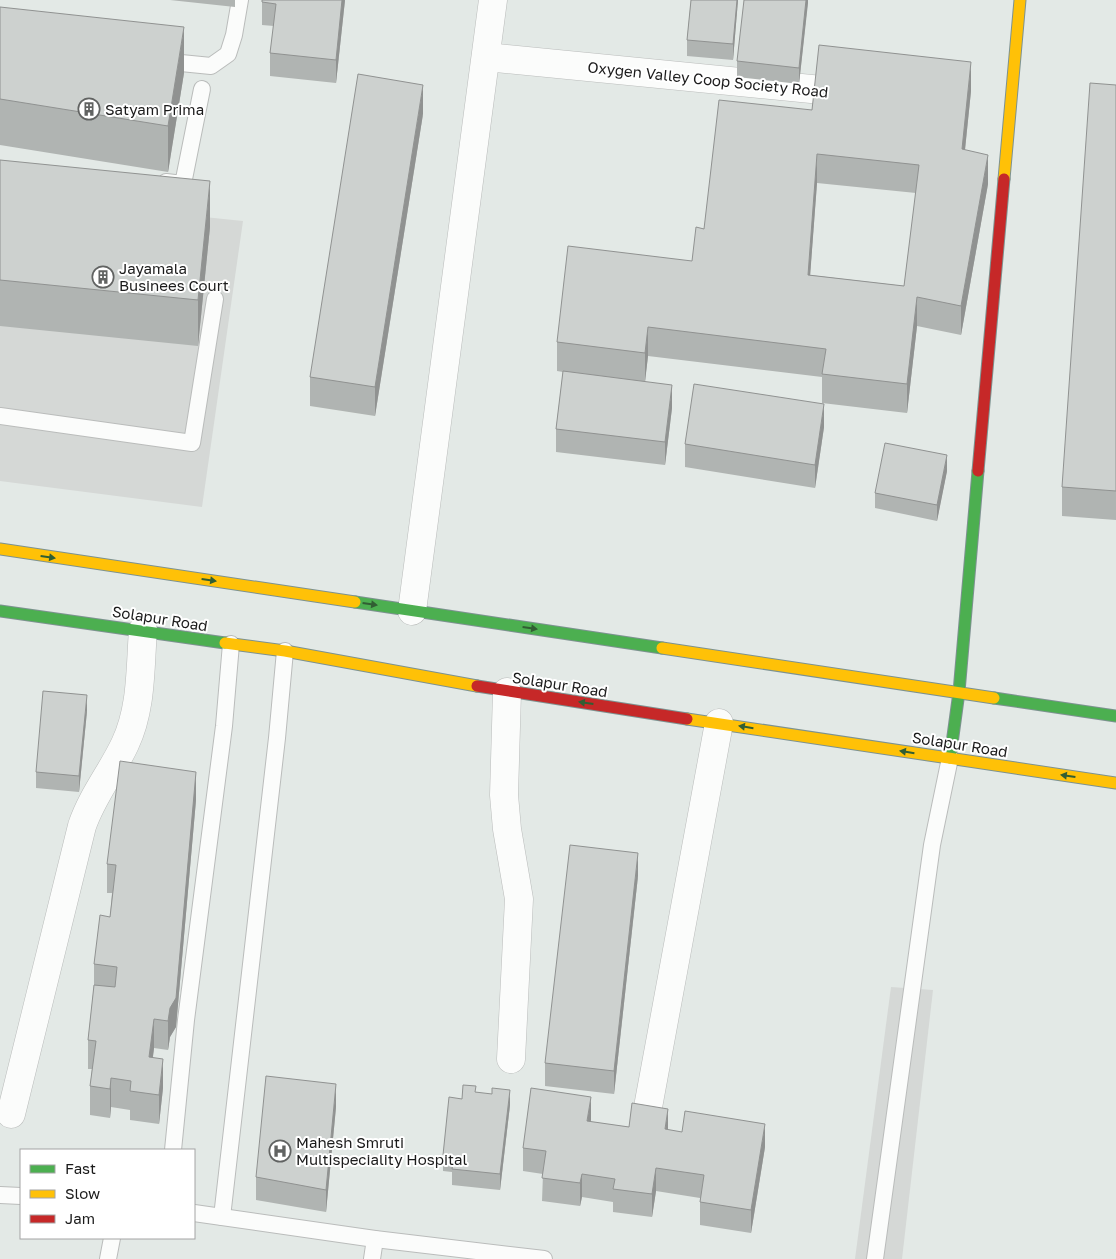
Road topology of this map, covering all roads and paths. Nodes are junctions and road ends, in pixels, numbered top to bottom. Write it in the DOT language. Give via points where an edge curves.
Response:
graph roads {
  1 [pos="240,0"];
  2 [pos="493,0"];
  3 [pos="1020,0"];
  4 [pos="486,57"];
  5 [pos="144,59"];
  6 [pos="202,89"];
  7 [pos="881,96"];
  8 [pos="154,180"];
  9 [pos="215,299"];
  10 [pos="0,416"];
  11 [pos="0,549"];
  12 [pos="412,610"];
  13 [pos="0,611"];
  14 [pos="142,630"];
  15 [pos="231,644"];
  16 [pos="285,651"];
  17 [pos="507,692"];
  18 [pos="959,692"];
  19 [pos="1116,716"];
  20 [pos="718,723"];
  21 [pos="950,758"];
  22 [pos="1116,783"];
  23 [pos="512,1059"];
  24 [pos="11,1114"];
  25 [pos="646,1118"];
  26 [pos="173,1149"];
  27 [pos="0,1195"];
  28 [pos="20,1196"];
  29 [pos="195,1213"];
  30 [pos="222,1217"];
  31 [pos="112,1239"];
  32 [pos="375,1240"];
  33 [pos="108,1259"];
  34 [pos="372,1259"];
  35 [pos="544,1259"];
  36 [pos="875,1259"];
  1 -- 5 [label="lane" via="228,54 210,66"];
  2 -- 4 [label="street"];
  3 -- 18 [label="main road"];
  4 -- 7 [label="street, Oxygen Valley Coop Society Road"];
  4 -- 12 [label="street"];
  6 -- 8 [label="lane" via="183,184"];
  9 -- 10 [label="lane" via="192,443"];
  11 -- 12 [label="main road, one-way"];
  12 -- 18 [label="main road, one-way"];
  13 -- 14 [label="main road, Solapur Road"];
  14 -- 15 [label="main road, Solapur Road"];
  14 -- 24 [label="street" via="139,697 134,722 87,810"];
  15 -- 16 [label="main road, Solapur Road"];
  15 -- 26 [label="lane"];
  16 -- 17 [label="main road, Solapur Road"];
  16 -- 30 [label="lane"];
  20 -- 17 [label="main road, Solapur Road, one-way"];
  17 -- 23 [label="street" via="504,795 519,899"];
  18 -- 19 [label="main road"];
  18 -- 21 [label="main road"];
  21 -- 20 [label="main road, Solapur Road, one-way"];
  20 -- 25 [label="street"];
  22 -- 21 [label="main road, Solapur Road, one-way"];
  21 -- 36 [label="lane" via="932,845"];
  27 -- 28 [label="lane"];
  29 -- 30 [label="lane"];
  30 -- 32 [label="lane"];
  31 -- 33 [label="lane"];
  32 -- 34 [label="lane"];
  32 -- 35 [label="lane"];
}
